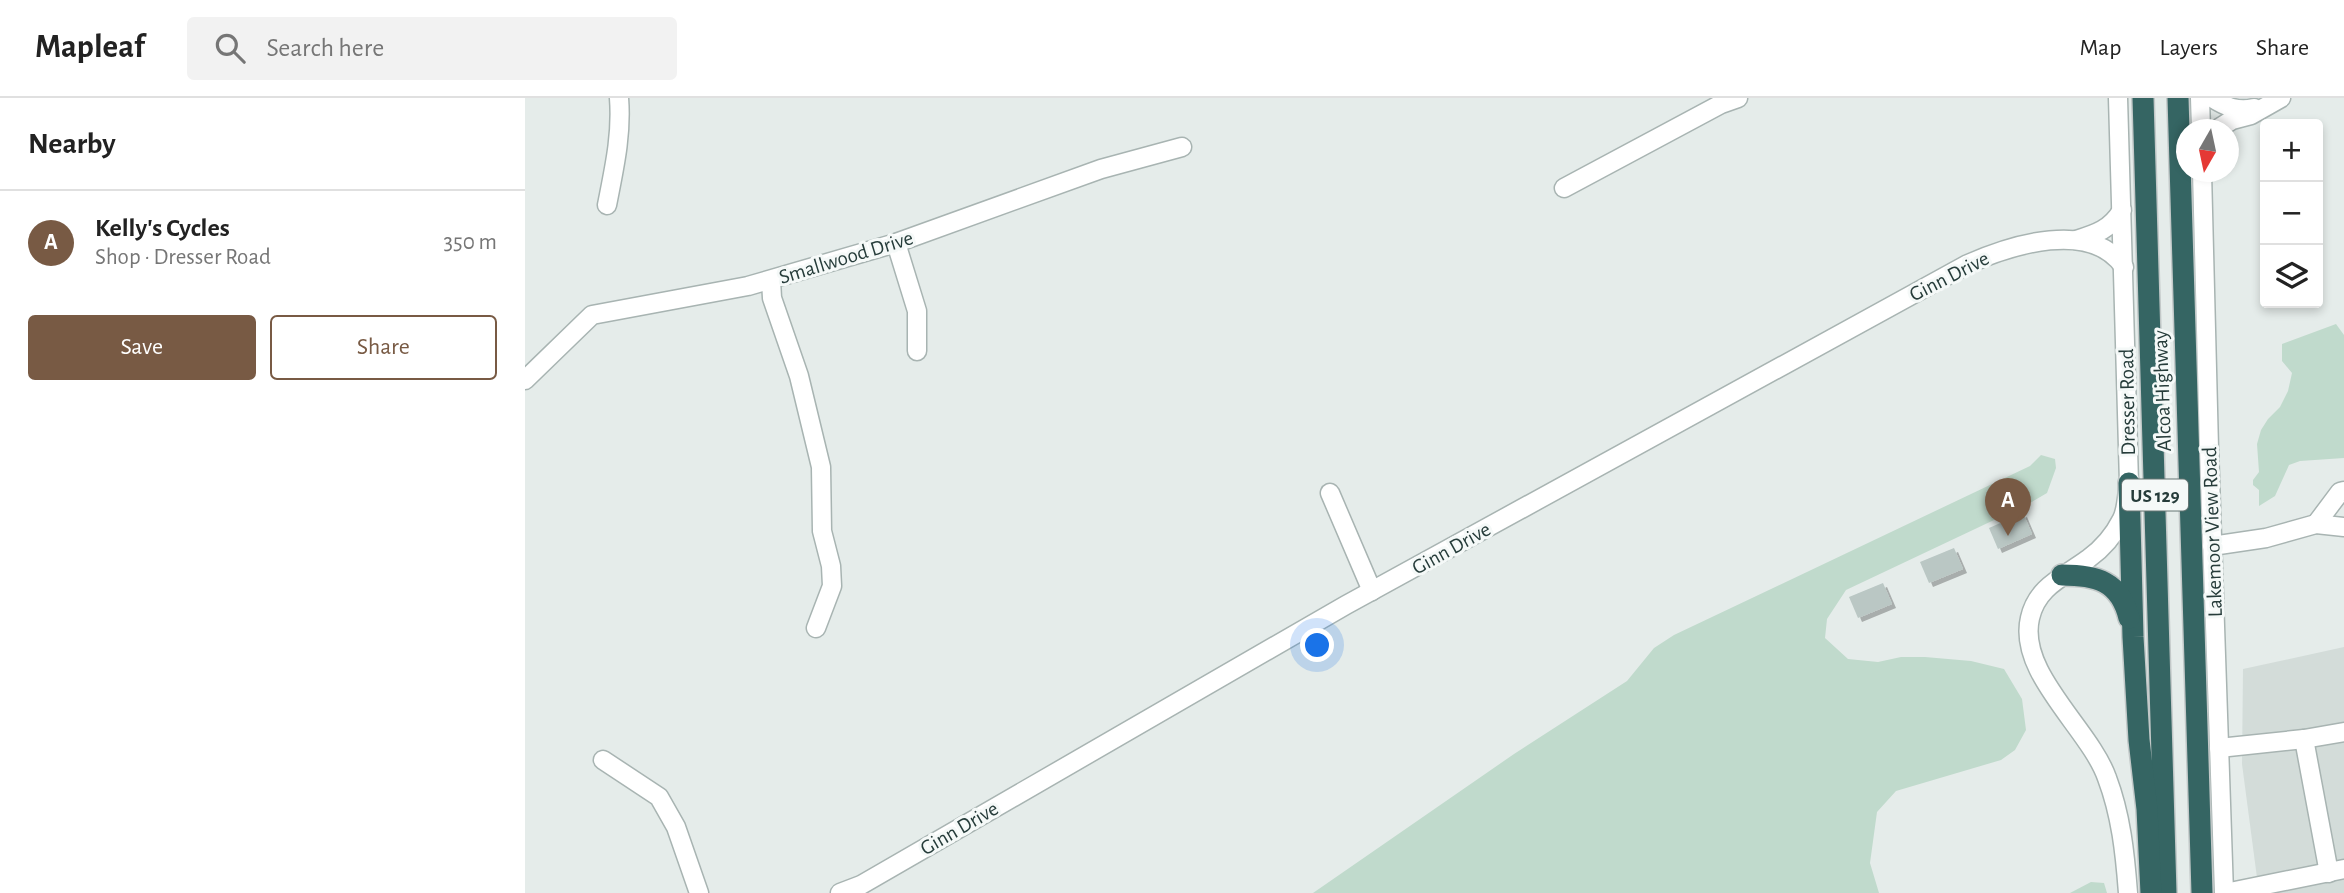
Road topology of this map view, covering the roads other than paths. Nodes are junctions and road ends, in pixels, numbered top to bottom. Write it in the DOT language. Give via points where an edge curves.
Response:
graph roads {
  1 [pos="619,98"];
  2 [pos="2118,98"];
  3 [pos="2143,98"];
  4 [pos="2178,98"];
  5 [pos="2200,98"];
  6 [pos="2212,98"];
  7 [pos="1726,100"];
  8 [pos="2274,101"];
  9 [pos="2201,119"];
  10 [pos="2236,119"];
  11 [pos="1182,147"];
  12 [pos="2202,182"];
  13 [pos="1564,188"];
  14 [pos="607,205"];
  15 [pos="2122,210"];
  16 [pos="2077,240"];
  17 [pos="896,243"];
  18 [pos="2124,267"];
  19 [pos="771,280"];
  20 [pos="917,351"];
  21 [pos="525,380"];
  22 [pos="2129,483"];
  23 [pos="2344,491"];
  24 [pos="1330,494"];
  25 [pos="2316,524"];
  26 [pos="2344,527"];
  27 [pos="2212,546"];
  28 [pos="2062,575"];
  29 [pos="1372,591"];
  30 [pos="816,628"];
  31 [pos="2133,637"];
  32 [pos="2344,733"];
  33 [pos="2304,739"];
  34 [pos="2220,748"];
  35 [pos="603,760"];
  36 [pos="2336,871"];
  37 [pos="699,893"];
  38 [pos="840,893"];
  39 [pos="2127,893"];
  40 [pos="2151,893"];
  41 [pos="2166,893"];
  42 [pos="2202,893"];
  43 [pos="2225,893"];
  1 -- 14 [label="street" via="619,147"];
  2 -- 15 [label="street, Dresser Road"];
  3 -- 41 [label="highway, Alcoa Highway / US 129"];
  4 -- 42 [label="highway, Alcoa Highway / US 129"];
  5 -- 9 [label="street"];
  6 -- 8 [label="street" via="2237,110"];
  7 -- 13 [label="street"];
  8 -- 10 [label="street"];
  11 -- 17 [label="street, Smallwood Drive" via="1101,169"];
  12 -- 27 [label="street, Lakemoor View Road"];
  15 -- 16 [label="street, Ginn Drive" via="2102,232"];
  15 -- 18 [label="street, Dresser Road"];
  16 -- 18 [label="street, Ginn Drive" via="2112,253"];
  16 -- 29 [label="street, Ginn Drive" via="2017,246 1968,264"];
  17 -- 19 [label="street, Smallwood Drive"];
  17 -- 20 [label="street" via="917,311"];
  18 -- 22 [label="street, Dresser Road"];
  19 -- 21 [label="street, Smallwood Drive" via="592,315"];
  19 -- 30 [label="street" via="772,298 799,376 821,467 822,531 832,586"];
  22 -- 28 [label="street, Dresser Road" via="2123,517 2111,537 2091,557"];
  22 -- 31 [label="highway"];
  23 -- 25 [label="street"];
  24 -- 29 [label="street"];
  25 -- 26 [label="street"];
  25 -- 27 [label="street"];
  27 -- 34 [label="street, Lakemoor View Road"];
  28 -- 31 [label="highway" via="2084,575 2109,584 2127,610"];
  28 -- 39 [label="street, Dresser Road" via="2043,590 2030,618 2031,653 2107,775 2121,827"];
  29 -- 38 [label="street, Ginn Drive"];
  31 -- 40 [label="highway"];
  32 -- 33 [label="street"];
  33 -- 34 [label="street"];
  33 -- 36 [label="street"];
  34 -- 43 [label="street, Lakemoor View Road"];
  35 -- 37 [label="street" via="659,797 676,827"];
  36 -- 43 [label="street"];
}
